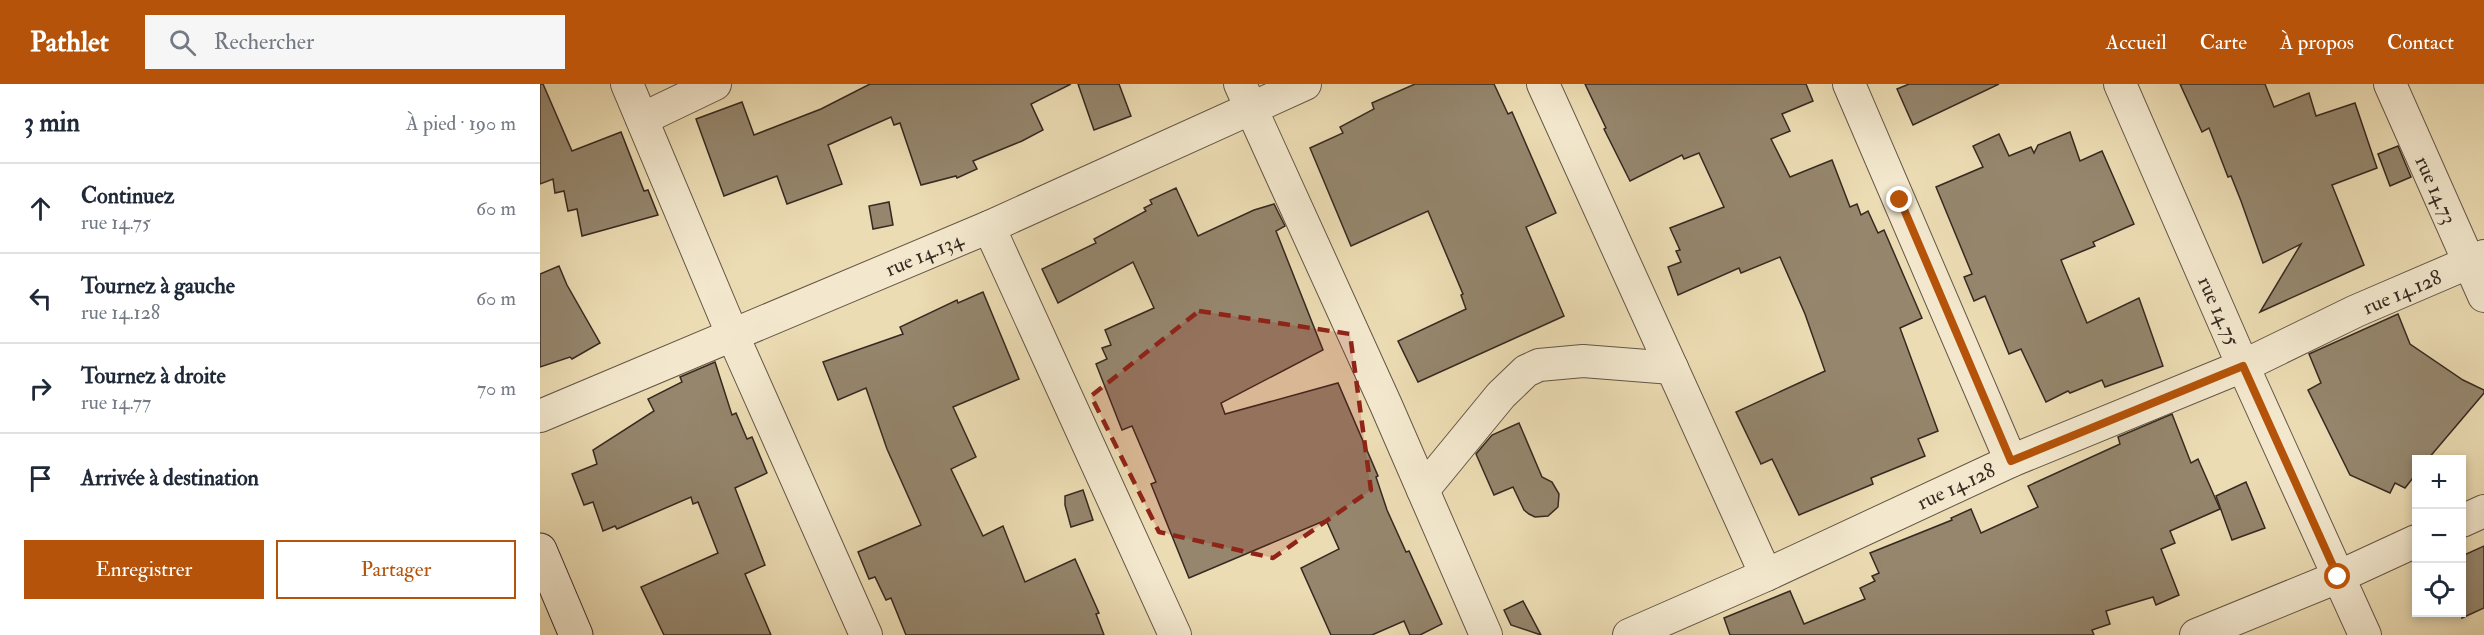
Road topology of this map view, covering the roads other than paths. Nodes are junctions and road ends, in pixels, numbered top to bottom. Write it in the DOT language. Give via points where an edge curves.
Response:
graph roads {
  1 [pos="627,84"];
  2 [pos="716,84"];
  3 [pos="1305,84"];
  4 [pos="1543,84"];
  5 [pos="1849,84"];
  6 [pos="2120,84"];
  7 [pos="2390,84"];
  8 [pos="1244,96"];
  9 [pos="642,119"];
  10 [pos="989,227"];
  11 [pos="2476,259"];
  12 [pos="2484,296"];
  13 [pos="733,336"];
  14 [pos="2243,366"];
  15 [pos="1672,368"];
  16 [pos="540,416"];
  17 [pos="2011,461"];
  18 [pos="1423,490"];
  19 [pos="2484,511"];
  20 [pos="2466,519"];
  21 [pos="2412,543"];
  22 [pos="540,550"];
  23 [pos="1766,575"];
  24 [pos="2338,577"];
  25 [pos="576,635"];
  26 [pos="866,635"];
  27 [pos="1175,635"];
  28 [pos="1486,635"];
  29 [pos="1629,635"];
  30 [pos="2196,635"];
  31 [pos="2365,635"];
  1 -- 9 [label="street"];
  2 -- 9 [label="street"];
  3 -- 8 [label="street, rue 14.134"];
  4 -- 15 [label="street"];
  5 -- 17 [label="street"];
  6 -- 14 [label="street, rue 14.75"];
  7 -- 11 [label="street, rue 14.73"];
  8 -- 10 [label="street, rue 14.134"];
  8 -- 18 [label="street"];
  9 -- 13 [label="street"];
  10 -- 13 [label="street, rue 14.134"];
  10 -- 27 [label="street"];
  11 -- 12 [label="street, rue 14.73"];
  11 -- 14 [label="street, rue 14.128"];
  13 -- 16 [label="street, rue 14.134"];
  13 -- 26 [label="street"];
  14 -- 17 [label="street, rue 14.128"];
  14 -- 24 [label="street, rue 14.75"];
  15 -- 18 [label="street" via="1583,361 1539,365 1526,371 1501,395"];
  15 -- 23 [label="street"];
  17 -- 23 [label="street, rue 14.128"];
  18 -- 28 [label="street"];
  19 -- 20 [label="street"];
  21 -- 24 [label="street"];
  22 -- 25 [label="street"];
  23 -- 29 [label="street, rue 14.128"];
  24 -- 30 [label="street"];
  24 -- 31 [label="street, rue 14.75"];
}
